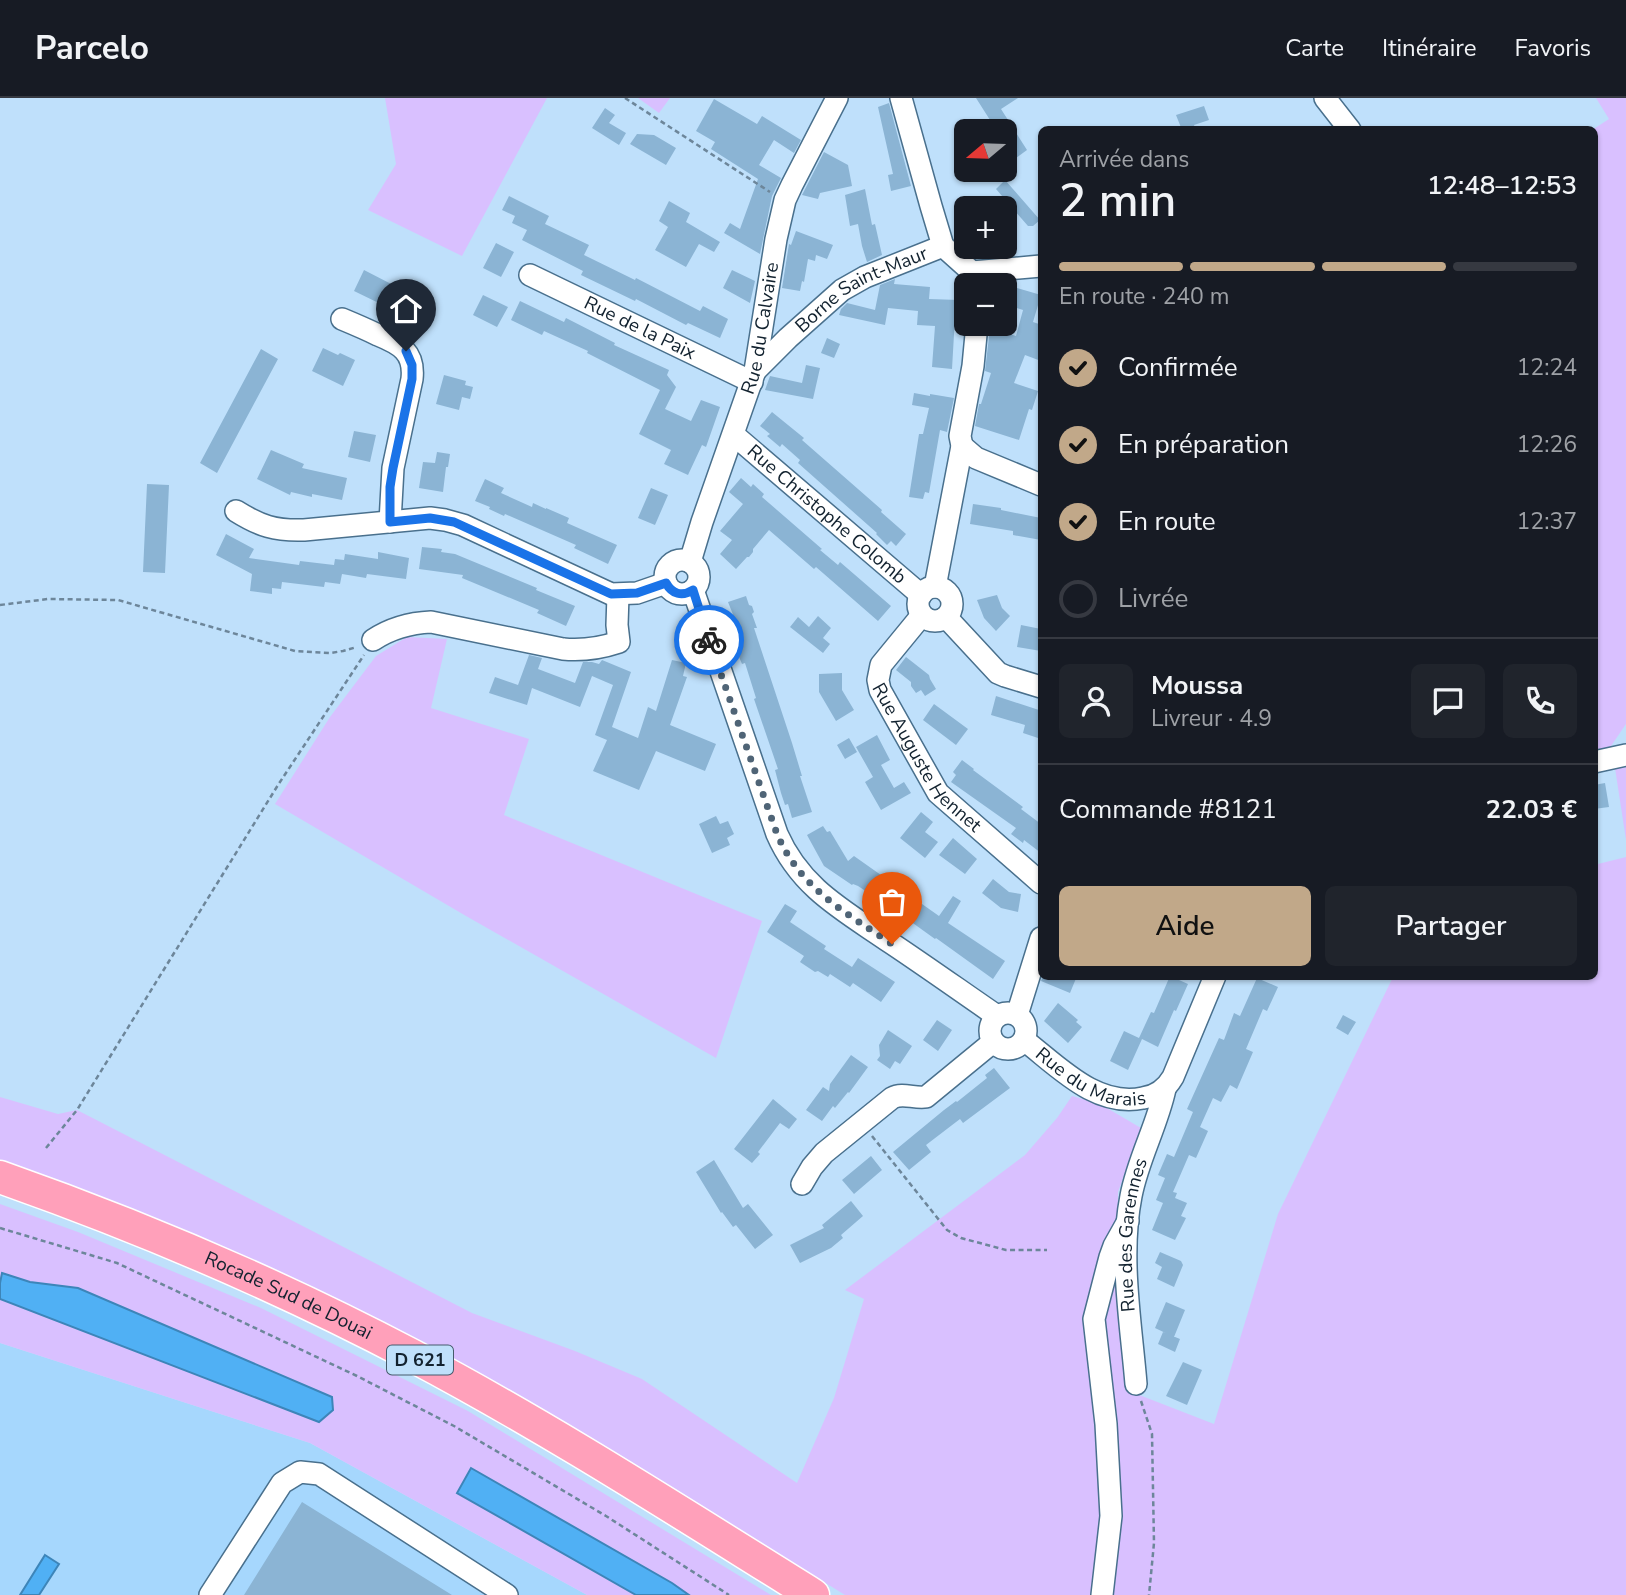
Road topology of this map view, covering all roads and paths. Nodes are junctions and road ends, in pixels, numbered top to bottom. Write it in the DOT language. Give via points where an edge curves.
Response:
graph roads {
  1 [pos="625,98"];
  2 [pos="836,98"];
  3 [pos="901,98"];
  4 [pos="1325,98"];
  5 [pos="1347,126"];
  6 [pos="786,200"];
  7 [pos="943,246"];
  8 [pos="1038,267"];
  9 [pos="969,273"];
  10 [pos="1002,273"];
  11 [pos="530,275"];
  12 [pos="342,319"];
  13 [pos="976,336"];
  14 [pos="753,377"];
  15 [pos="734,435"];
  16 [pos="962,446"];
  17 [pos="1038,484"];
  18 [pos="236,511"];
  19 [pos="390,522"];
  20 [pos="690,562"];
  21 [pos="666,583"];
  22 [pos="693,590"];
  23 [pos="618,594"];
  24 [pos="926,599"];
  25 [pos="0,605"];
  26 [pos="946,617"];
  27 [pos="373,640"];
  28 [pos="1038,686"];
  29 [pos="1626,755"];
  30 [pos="1598,761"];
  31 [pos="1038,880"];
  32 [pos="1038,945"];
  33 [pos="1213,980"];
  34 [pos="1007,1016"];
  35 [pos="1024,1040"];
  36 [pos="993,1042"];
  37 [pos="1165,1089"];
  38 [pos="861,1122"];
  39 [pos="46,1148"];
  40 [pos="0,1177"];
  41 [pos="802,1184"];
  42 [pos="0,1195"];
  43 [pos="1128,1221"];
  44 [pos="0,1228"];
  45 [pos="1047,1250"];
  46 [pos="1136,1384"];
  47 [pos="210,1595"];
  48 [pos="507,1595"];
  49 [pos="729,1595"];
  50 [pos="788,1595"];
  51 [pos="813,1595"];
  52 [pos="1102,1595"];
  53 [pos="1149,1595"];
  1 -- 6 [label="path"];
  2 -- 6 [label="street, Rue du Calvaire"];
  3 -- 7 [label="street, Borne Saint-Maur"];
  4 -- 5 [label="street"];
  6 -- 14 [label="street, Rue du Calvaire"];
  7 -- 9 [label="street, Borne Saint-Maur"];
  7 -- 14 [label="street, Borne Saint-Maur" via="842,290"];
  8 -- 10 [label="street"];
  11 -- 14 [label="street, Rue de la Paix"];
  12 -- 19 [label="street" via="395,342 412,365 391,477"];
  13 -- 16 [label="street"];
  14 -- 15 [label="street, Rue du Calvaire"];
  15 -- 20 [label="street, Rue du Calvaire"];
  15 -- 24 [label="street, Rue Christophe Colomb"];
  16 -- 17 [label="street" via="976,458"];
  16 -- 24 [label="street"];
  18 -- 19 [label="street" via="259,525 285,530"];
  19 -- 23 [label="street" via="430,518 454,522"];
  20 -- 21 [label="street" via="671,564"];
  20 -- 22 [label="street" via="699,576"];
  21 -- 22 [label="street" via="677,594"];
  21 -- 23 [label="street"];
  22 -- 34 [label="street" via="777,834 798,871 824,897"];
  23 -- 27 [label="street" via="619,642 600,648 564,649 431,622 399,627"];
  24 -- 26 [label="street" via="934,621"];
  24 -- 26 [label="street" via="944,590 951,598"];
  24 -- 31 [label="street, Rue Auguste Hennet" via="881,665 880,690 938,793"];
  25 -- 27 [label="path" via="48,599 118,600 295,651 330,653"];
  26 -- 28 [label="street" via="998,673"];
  27 -- 39 [label="path" via="77,1110"];
  29 -- 30 [label="street"];
  32 -- 34 [label="street"];
  33 -- 37 [label="street, Rue du Marais"];
  34 -- 35 [label="street" via="1023,1021"];
  34 -- 36 [label="street" via="993,1020 989,1029"];
  35 -- 36 [label="street" via="1009,1049"];
  35 -- 37 [label="street, Rue du Marais" via="1104,1097 1132,1100"];
  36 -- 38 [label="street" via="929,1095 895,1096"];
  37 -- 43 [label="street, Rue des Garennes" via="1135,1180"];
  38 -- 41 [label="street" via="818,1159"];
  38 -- 45 [label="path" via="947,1230 1006,1250"];
  40 -- 51 [label="highway, Rocade Sud de Douai / D 621" via="138,1228 378,1338 552,1434"];
  42 -- 50 [label="highway, Rocade Sud de Douai / D 621" via="185,1266 348,1338 522,1431"];
  43 -- 46 [label="street, Rue des Garennes" via="1127,1278"];
  43 -- 52 [label="street" via="1110,1257 1094,1319 1111,1516"];
  44 -- 49 [label="path" via="117,1263 369,1382 454,1426"];
  46 -- 53 [label="path" via="1152,1434 1154,1543"];
  47 -- 48 [label="street" via="282,1483 300,1472 319,1474"];
}
